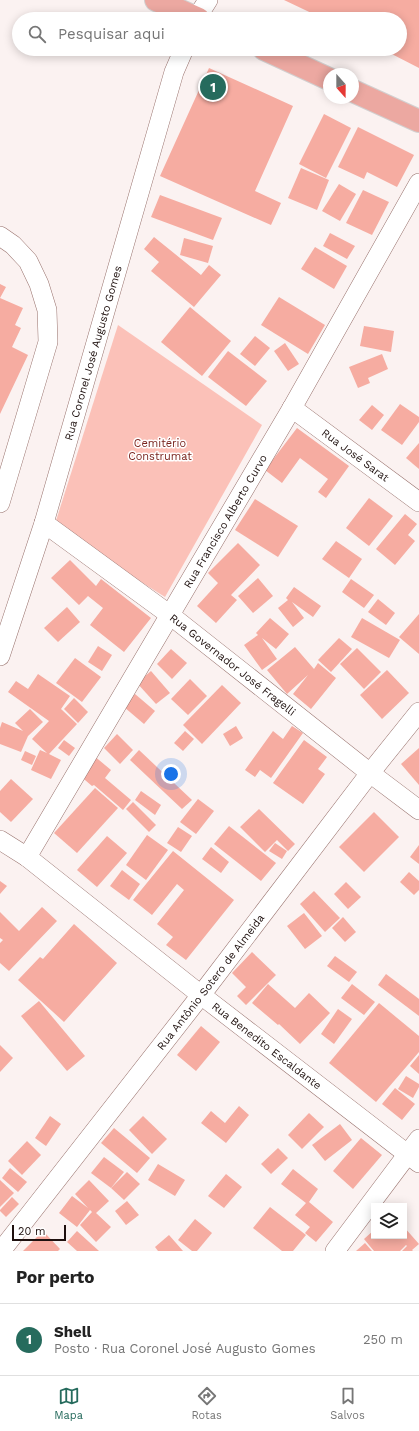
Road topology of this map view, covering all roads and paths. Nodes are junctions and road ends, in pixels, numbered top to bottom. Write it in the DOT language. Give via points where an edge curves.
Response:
graph roads {
  1 [pos="156,0"];
  2 [pos="194,12"];
  3 [pos="181,56"];
  4 [pos="279,56"];
  5 [pos="323,76"];
  6 [pos="359,94"];
  7 [pos="419,121"];
  8 [pos="419,183"];
  9 [pos="0,236"];
  10 [pos="292,408"];
  11 [pos="419,502"];
  12 [pos="0,503"];
  13 [pos="44,523"];
  14 [pos="170,615"];
  15 [pos="0,656"];
  16 [pos="419,712"];
  17 [pos="370,773"];
  18 [pos="419,810"];
  19 [pos="0,840"];
  20 [pos="27,857"];
  21 [pos="201,995"];
  22 [pos="419,1139"];
  23 [pos="413,1159"];
  24 [pos="1,1251"];
  25 [pos="335,1251"];
  1 -- 2 [label="main road"];
  3 -- 13 [label="street, Rua Coronel José Augusto Gomes" via="174,72"];
  4 -- 5 [label="main road"];
  6 -- 7 [label="main road"];
  8 -- 10 [label="street, Rua Francisco Alberto Curvo"];
  9 -- 12 [label="street" via="28,261 39,284 47,310 48,342"];
  10 -- 11 [label="street, Rua José Sarat"];
  10 -- 14 [label="street, Rua Francisco Alberto Curvo"];
  13 -- 14 [label="street, Rua Governador José Fragelli"];
  13 -- 15 [label="street, Rua Coronel José Augusto Gomes"];
  14 -- 17 [label="street, Rua Governador José Fragelli"];
  14 -- 20 [label="street, Rua Francisco Alberto Curvo"];
  16 -- 17 [label="street, Rua Antônio Sotero de Almeida"];
  17 -- 18 [label="street, Rua Governador José Fragelli"];
  17 -- 21 [label="street, Rua Antônio Sotero de Almeida"];
  19 -- 20 [label="street, Rua Benedito Escaldante"];
  20 -- 21 [label="street, Rua Benedito Escaldante"];
  21 -- 23 [label="street, Rua Benedito Escaldante"];
  21 -- 24 [label="street, Rua Antônio Sotero de Almeida"];
  22 -- 23 [label="street"];
  23 -- 25 [label="street"];
}
